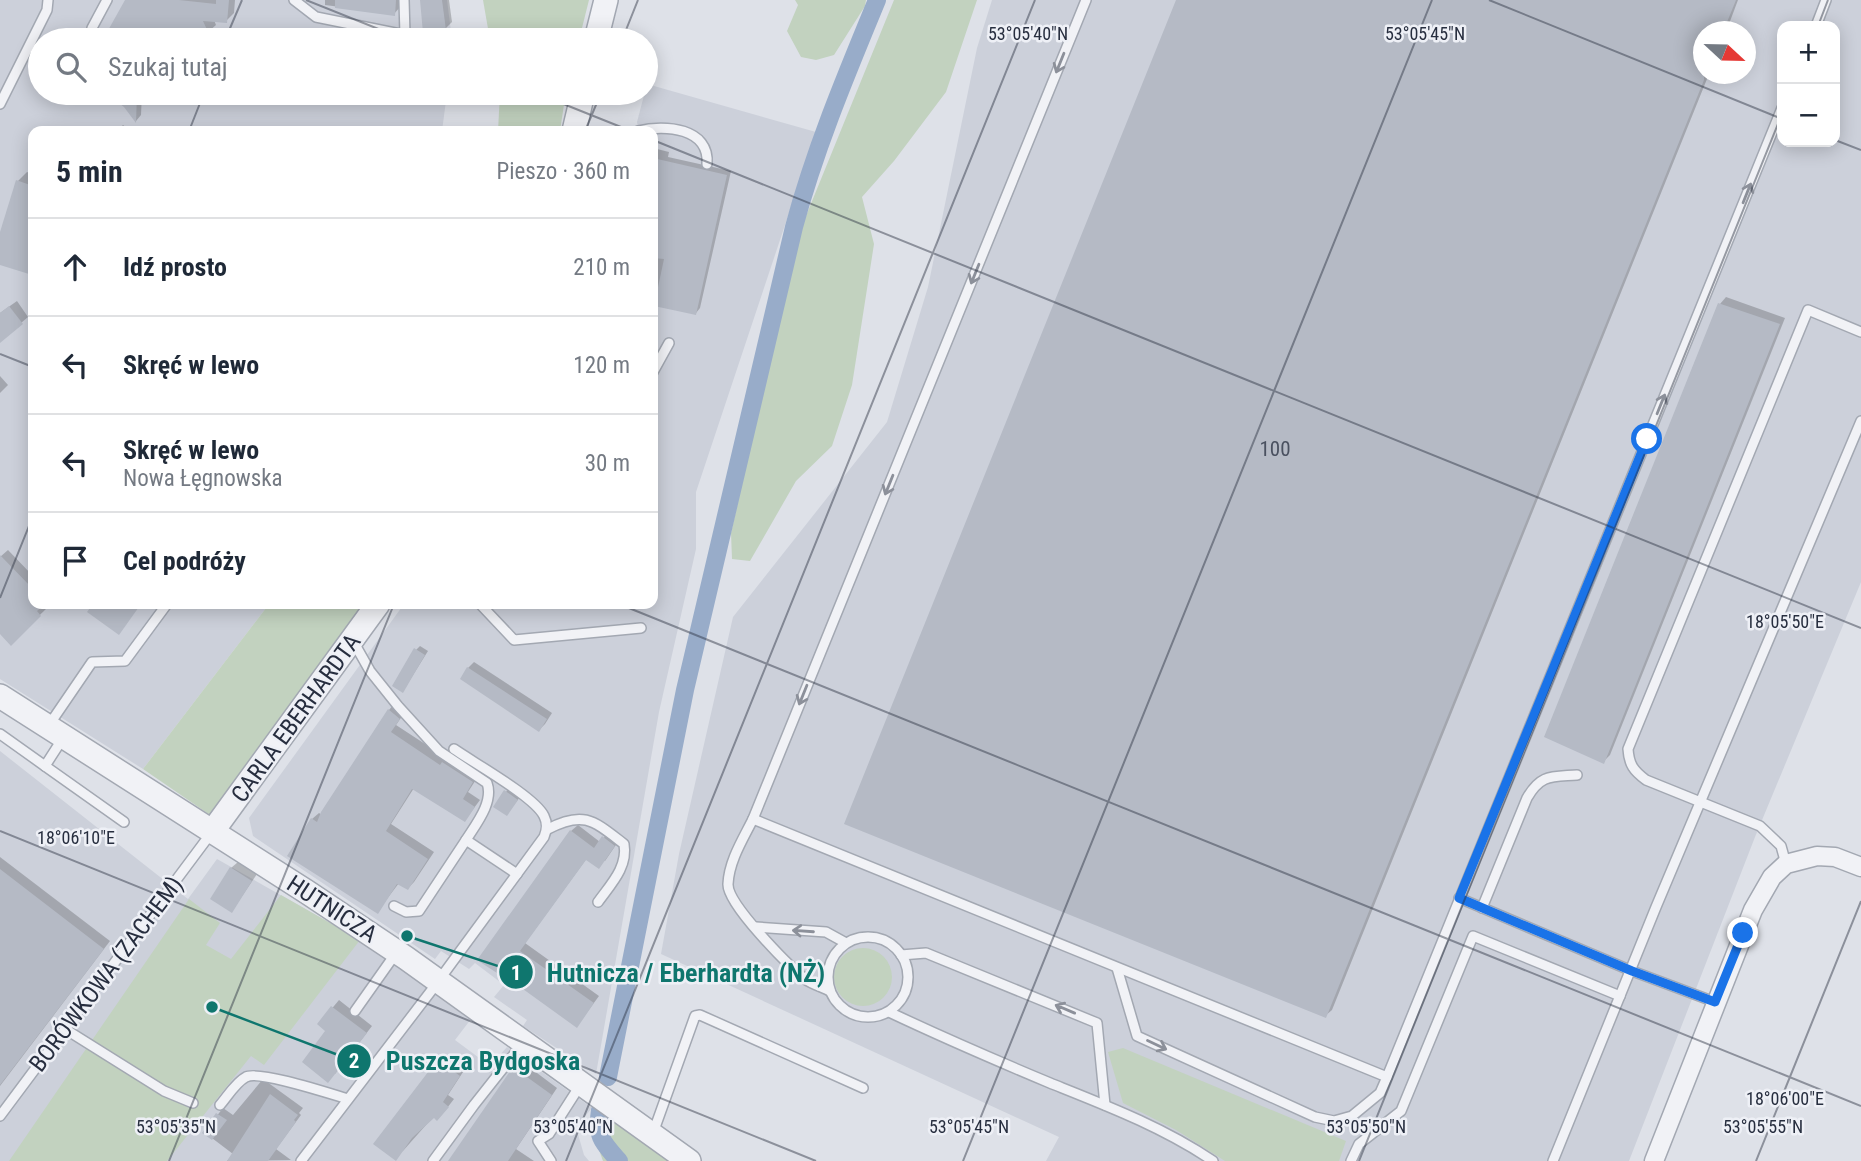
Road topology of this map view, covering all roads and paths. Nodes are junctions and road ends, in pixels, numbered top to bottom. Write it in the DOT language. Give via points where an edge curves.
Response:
graph roads {
  1 [pos="48,0"];
  2 [pos="107,0"];
  3 [pos="294,0"];
  4 [pos="404,0"];
  5 [pos="606,0"];
  6 [pos="1086,0"];
  7 [pos="1826,0"];
  8 [pos="1818,21"];
  9 [pos="38,28"];
  10 [pos="92,28"];
  11 [pos="370,28"];
  12 [pos="405,28"];
  13 [pos="599,28"];
  14 [pos="28,48"];
  15 [pos="0,104"];
  16 [pos="580,105"];
  17 [pos="1777,120"];
  18 [pos="575,126"];
  19 [pos="658,128"];
  20 [pos="707,164"];
  21 [pos="1861,332"];
  22 [pos="669,343"];
  23 [pos="658,363"];
  24 [pos="1861,421"];
  25 [pos="163,609"];
  26 [pos="375,609"];
  27 [pos="485,609"];
  28 [pos="641,628"];
  29 [pos="353,640"];
  30 [pos="0,696"];
  31 [pos="56,732"];
  32 [pos="0,734"];
  33 [pos="454,749"];
  34 [pos="45,766"];
  35 [pos="1577,775"];
  36 [pos="1701,804"];
  37 [pos="753,819"];
  38 [pos="124,822"];
  39 [pos="548,829"];
  40 [pos="212,832"];
  41 [pos="466,840"];
  42 [pos="1786,864"];
  43 [pos="1861,867"];
  44 [pos="517,874"];
  45 [pos="1459,898"];
  46 [pos="598,902"];
  47 [pos="394,906"];
  48 [pos="1482,908"];
  49 [pos="756,928"];
  50 [pos="846,943"];
  51 [pos="397,952"];
  52 [pos="901,955"];
  53 [pos="1117,968"];
  54 [pos="1632,971"];
  55 [pos="438,981"];
  56 [pos="830,991"];
  57 [pos="1620,996"];
  58 [pos="1715,1002"];
  59 [pos="355,1011"];
  60 [pos="889,1012"];
  61 [pos="65,1029"];
  62 [pos="524,1042"];
  63 [pos="1387,1077"];
  64 [pos="582,1083"];
  65 [pos="863,1088"];
  66 [pos="348,1099"];
  67 [pos="193,1103"];
  68 [pos="220,1105"];
  69 [pos="1105,1105"];
  70 [pos="0,1116"];
  71 [pos="652,1134"];
  72 [pos="300,1161"];
  73 [pos="433,1161"];
  74 [pos="551,1161"];
  75 [pos="689,1161"];
  76 [pos="1213,1161"];
  77 [pos="1351,1161"];
  78 [pos="1553,1161"];
  79 [pos="1654,1161"];
  1 -- 9 [label="lane"];
  2 -- 10 [label="lane"];
  3 -- 11 [label="lane" via="316,17"];
  4 -- 12 [label="lane"];
  5 -- 13 [label="street"];
  6 -- 37 [label="lane, one-way"];
  7 -- 8 [label="lane"];
  14 -- 15 [label="lane"];
  16 -- 18 [label="street"];
  45 -- 17 [label="lane, one-way"];
  19 -- 20 [label="lane" via="701,141 708,152"];
  21 -- 36 [label="lane" via="1808,310 1628,749 1633,771"];
  22 -- 23 [label="lane"];
  24 -- 36 [label="lane"];
  25 -- 31 [label="lane" via="125,661 92,662"];
  26 -- 29 [label="street, CARLA EBERHARDTA"];
  27 -- 28 [label="lane" via="514,640"];
  29 -- 40 [label="street, CARLA EBERHARDTA"];
  29 -- 41 [label="lane" via="377,680 439,751 487,783 489,799"];
  30 -- 31 [label="street, HUTNICZA"];
  31 -- 34 [label="lane"];
  31 -- 40 [label="street, HUTNICZA"];
  32 -- 34 [label="lane"];
  33 -- 39 [label="lane" via="531,801 544,814"];
  34 -- 38 [label="lane"];
  35 -- 48 [label="lane" via="1546,778 1536,784"];
  36 -- 42 [label="lane" via="1760,826 1781,846"];
  36 -- 54 [label="lane"];
  37 -- 49 [label="lane" via="731,864 727,887 738,910"];
  37 -- 53 [label="lane"];
  39 -- 44 [label="lane"];
  39 -- 46 [label="lane" via="580,818 624,844 623,866"];
  40 -- 51 [label="street, HUTNICZA"];
  40 -- 61 [label="lane, BORÓWKOWA (ZACHEM)"];
  41 -- 44 [label="lane"];
  41 -- 47 [label="lane" via="419,911 406,912"];
  42 -- 43 [label="street" via="1817,856"];
  42 -- 58 [label="street" via="1772,877 1753,910"];
  44 -- 55 [label="lane"];
  45 -- 48 [label="lane"];
  45 -- 63 [label="lane"];
  48 -- 54 [label="lane"];
  50 -- 49 [label="lane, one-way" via="826,933"];
  49 -- 56 [label="lane" via="808,981"];
  50 -- 52 [label="lane" via="873,937 886,941"];
  50 -- 56 [label="lane" via="830,964"];
  51 -- 55 [label="street, HUTNICZA"];
  51 -- 59 [label="lane"];
  52 -- 60 [label="lane" via="908,973 907,987"];
  69 -- 52 [label="lane, one-way" via="1097,1023 926,953"];
  53 -- 63 [label="lane"];
  53 -- 63 [label="lane, one-way" via="1137,1036 1315,1117 1334,1121 1352,1116 1380,1093"];
  54 -- 57 [label="lane"];
  54 -- 58 [label="lane"];
  55 -- 62 [label="street, HUTNICZA"];
  55 -- 66 [label="lane"];
  56 -- 60 [label="lane" via="845,1011 857,1017"];
  57 -- 77 [label="lane" via="1474,936 1401,1111 1359,1144"];
  57 -- 78 [label="lane"];
  58 -- 79 [label="street"];
  60 -- 69 [label="lane"];
  61 -- 67 [label="lane" via="164,1091"];
  61 -- 70 [label="lane, BORÓWKOWA (ZACHEM)"];
  62 -- 64 [label="street, HUTNICZA"];
  62 -- 73 [label="lane"];
  64 -- 71 [label="street, HUTNICZA"];
  64 -- 74 [label="lane" via="549,1134 538,1141"];
  65 -- 71 [label="lane" via="695,1016"];
  66 -- 68 [label="lane" via="254,1074 243,1077"];
  66 -- 72 [label="lane"];
  69 -- 76 [label="lane"];
  71 -- 75 [label="street, HUTNICZA"];
}
